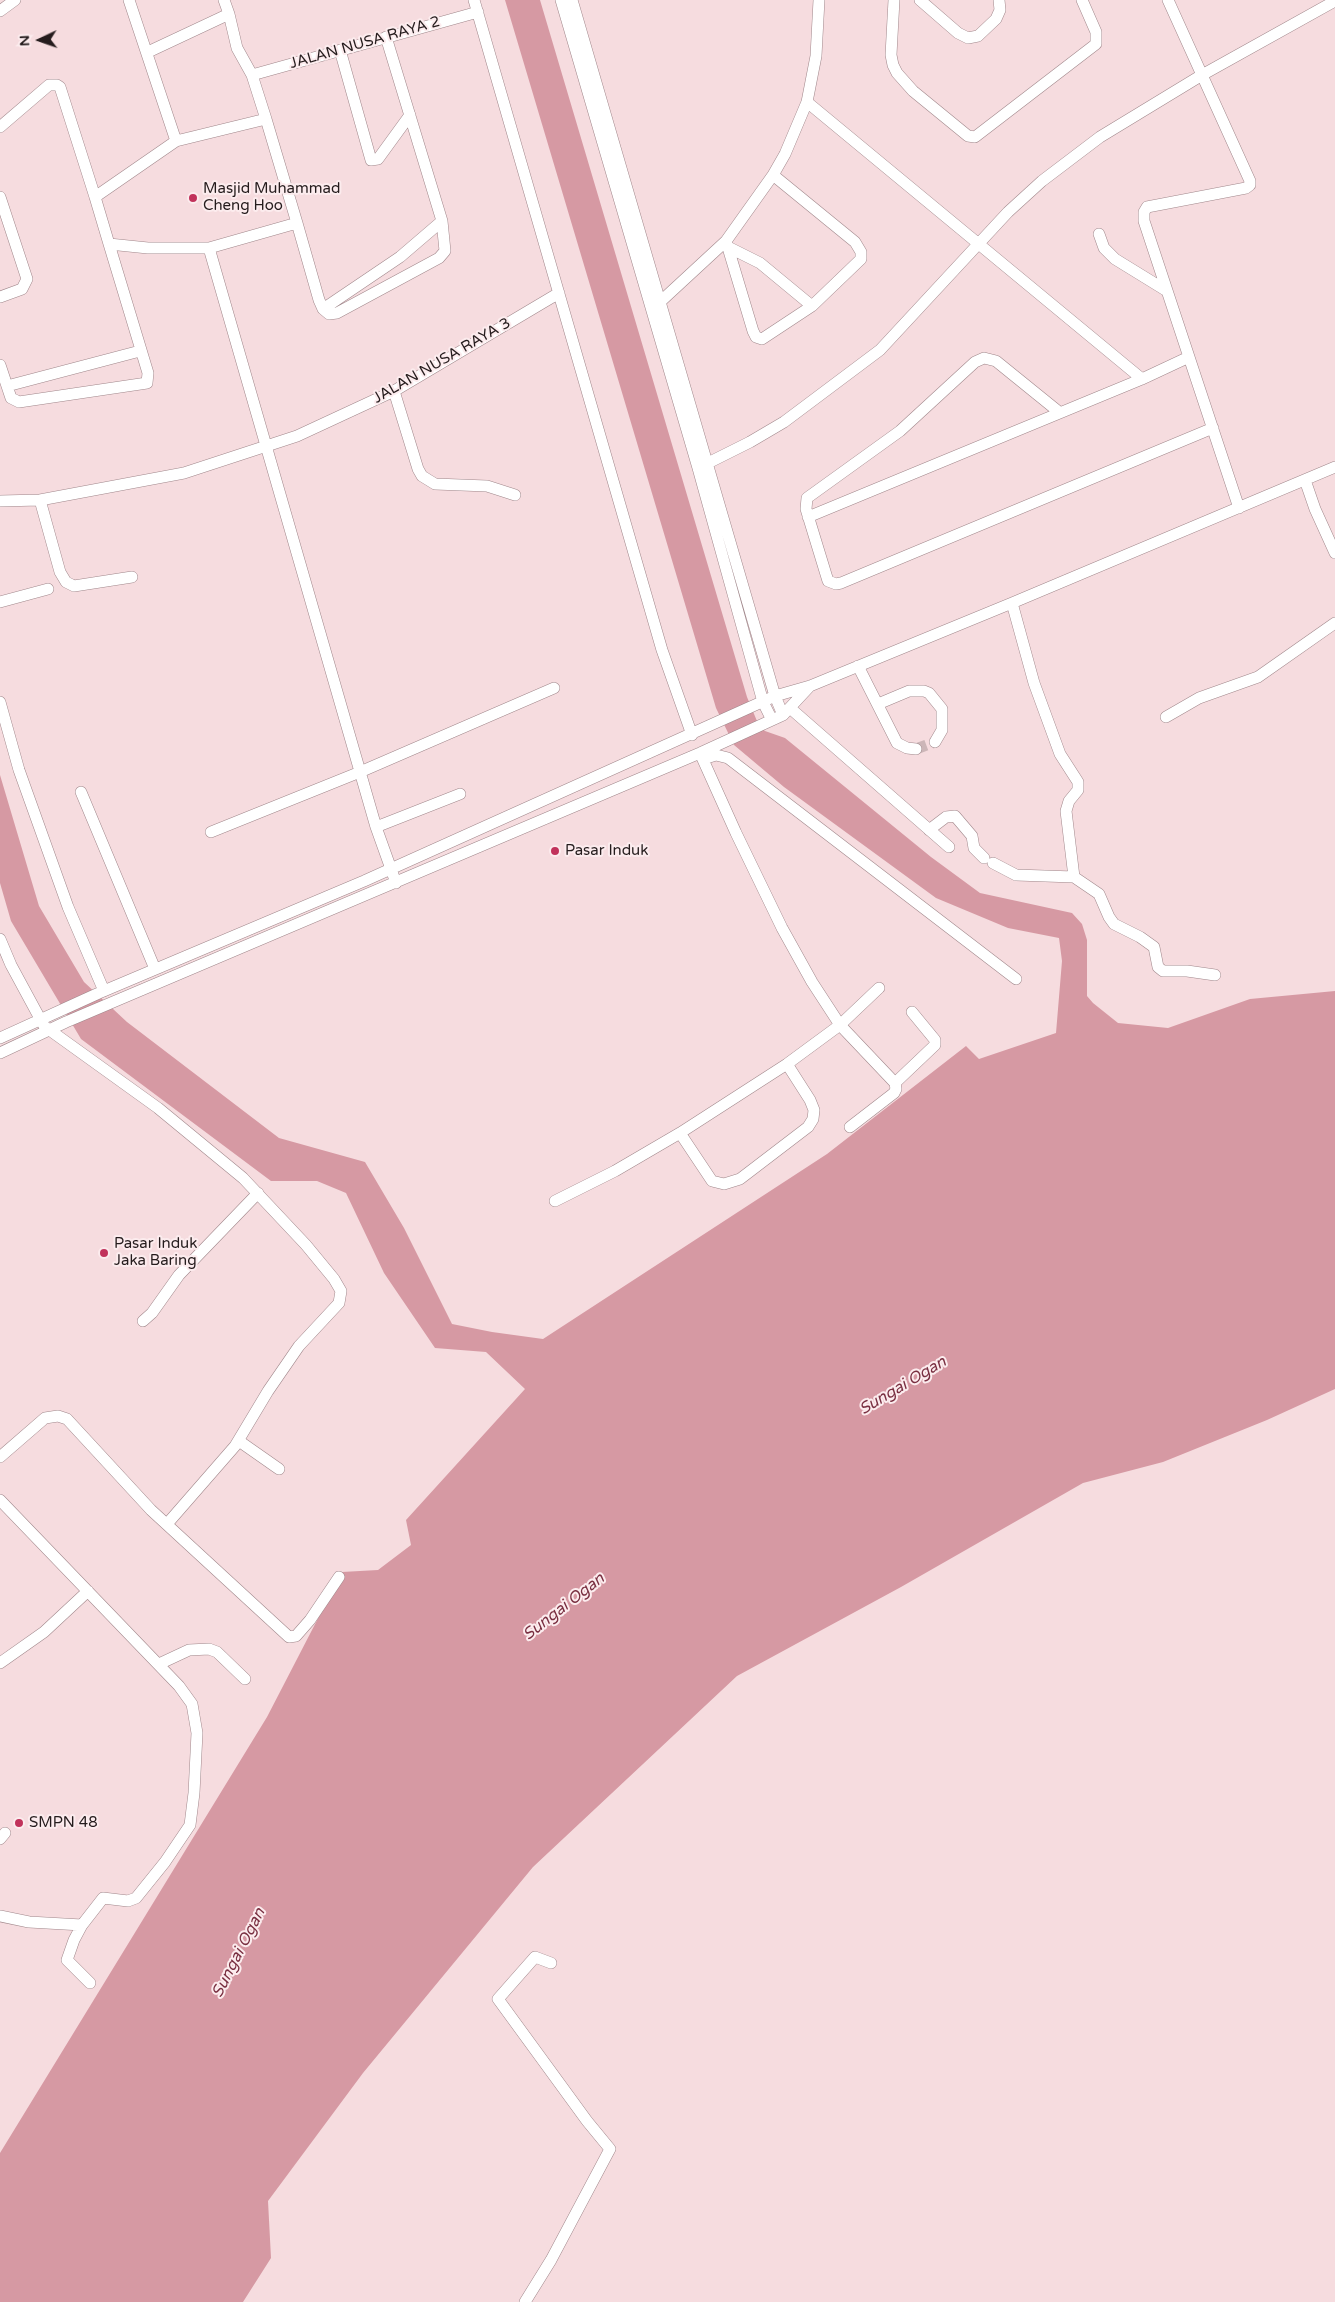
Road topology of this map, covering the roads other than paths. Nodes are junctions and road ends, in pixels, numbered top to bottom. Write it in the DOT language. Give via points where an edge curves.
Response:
graph roads {
  1 [pos="15,0"];
  2 [pos="129,0"];
  3 [pos="224,0"];
  4 [pos="474,0"];
  5 [pos="561,0"];
  6 [pos="572,0"];
  7 [pos="820,0"];
  8 [pos="894,0"];
  9 [pos="920,0"];
  10 [pos="999,0"];
  11 [pos="1082,0"];
  12 [pos="1172,1"];
  13 [pos="1335,1"];
  14 [pos="0,11"];
  15 [pos="478,12"];
  16 [pos="228,14"];
  17 [pos="386,37"];
  18 [pos="340,50"];
  19 [pos="148,52"];
  20 [pos="252,75"];
  21 [pos="1202,75"];
  22 [pos="807,102"];
  23 [pos="410,116"];
  24 [pos="266,119"];
  25 [pos="0,127"];
  26 [pos="176,141"];
  27 [pos="773,175"];
  28 [pos="0,196"];
  29 [pos="95,197"];
  30 [pos="442,220"];
  31 [pos="297,223"];
  32 [pos="1099,234"];
  33 [pos="110,244"];
  34 [pos="727,244"];
  35 [pos="978,246"];
  36 [pos="209,248"];
  37 [pos="1167,291"];
  38 [pos="559,293"];
  39 [pos="0,297"];
  40 [pos="654,303"];
  41 [pos="812,306"];
  42 [pos="322,309"];
  43 [pos="140,351"];
  44 [pos="1190,357"];
  45 [pos="0,364"];
  46 [pos="1142,379"];
  47 [pos="8,386"];
  48 [pos="394,392"];
  49 [pos="1059,412"];
  50 [pos="1213,428"];
  51 [pos="266,445"];
  52 [pos="703,466"];
  53 [pos="1335,467"];
  54 [pos="1305,480"];
  55 [pos="515,495"];
  56 [pos="40,500"];
  57 [pos="0,501"];
  58 [pos="1239,508"];
  59 [pos="808,517"];
  60 [pos="1335,553"];
  61 [pos="132,577"];
  62 [pos="48,589"];
  63 [pos="0,602"];
  64 [pos="1012,603"];
  65 [pos="1335,623"];
  66 [pos="858,666"];
  67 [pos="810,686"];
  68 [pos="554,688"];
  69 [pos="775,696"];
  70 [pos="0,702"];
  71 [pos="759,704"];
  72 [pos="878,704"];
  73 [pos="786,711"];
  74 [pos="1166,717"];
  75 [pos="767,722"];
  76 [pos="692,735"];
  77 [pos="935,742"];
  78 [pos="916,749"];
  79 [pos="702,756"];
  80 [pos="360,772"];
  81 [pos="81,792"];
  82 [pos="460,794"];
  83 [pos="376,826"];
  84 [pos="929,830"];
  85 [pos="211,832"];
  86 [pos="949,847"];
  87 [pos="390,869"];
  88 [pos="1074,877"];
  89 [pos="396,883"];
  90 [pos="0,939"];
  91 [pos="155,969"];
  92 [pos="1215,975"];
  93 [pos="1016,979"];
  94 [pos="879,988"];
  95 [pos="102,992"];
  96 [pos="912,1012"];
  97 [pos="40,1020"];
  98 [pos="840,1025"];
  99 [pos="48,1031"];
  100 [pos="0,1038"];
  101 [pos="0,1053"];
  102 [pos="787,1064"];
  103 [pos="895,1083"];
  104 [pos="850,1127"];
  105 [pos="680,1133"];
  106 [pos="258,1192"];
  107 [pos="555,1201"];
  108 [pos="143,1321"];
  109 [pos="239,1441"];
  110 [pos="0,1457"];
  111 [pos="279,1469"];
  112 [pos="0,1500"];
  113 [pos="168,1524"];
  114 [pos="339,1577"];
  115 [pos="88,1591"];
  116 [pos="0,1663"];
  117 [pos="159,1664"];
  118 [pos="245,1680"];
  119 [pos="0,1916"];
  120 [pos="82,1925"];
  121 [pos="551,1963"];
  122 [pos="90,1983"];
  123 [pos="525,2302"];
  1 -- 14 [label="street"];
  2 -- 19 [label="street"];
  3 -- 16 [label="street"];
  4 -- 15 [label="street"];
  5 -- 40 [label="street"];
  6 -- 40 [label="street"];
  7 -- 22 [label="street" via="816,56"];
  8 -- 11 [label="street" via="892,65 913,90 968,136 975,137 1096,44 1096,32"];
  9 -- 10 [label="street" via="968,38 978,36 996,19 1000,10"];
  12 -- 21 [label="street"];
  13 -- 21 [label="street"];
  15 -- 17 [label="street, JALAN NUSA RAYA 2"];
  15 -- 38 [label="street"];
  16 -- 19 [label="street"];
  16 -- 20 [label="street" via="237,48"];
  17 -- 18 [label="street, JALAN NUSA RAYA 2"];
  17 -- 23 [label="street"];
  18 -- 20 [label="street, JALAN NUSA RAYA 2"];
  18 -- 23 [label="street" via="371,160 378,159"];
  19 -- 26 [label="street"];
  20 -- 24 [label="street"];
  21 -- 35 [label="street" via="1126,119 1074,156 1008,212"];
  21 -- 37 [label="street" via="1235,144 1250,185 1147,208 1144,221"];
  22 -- 27 [label="street"];
  22 -- 35 [label="street"];
  23 -- 30 [label="street"];
  24 -- 26 [label="street"];
  24 -- 31 [label="street"];
  25 -- 29 [label="street" via="49,85 60,87"];
  26 -- 29 [label="street"];
  27 -- 34 [label="street"];
  27 -- 41 [label="street" via="855,242 861,252 858,262"];
  28 -- 39 [label="street" via="26,279 22,289"];
  29 -- 33 [label="street"];
  30 -- 42 [label="street" via="400,257"];
  30 -- 42 [label="street" via="446,245 443,255 337,313 329,314"];
  31 -- 36 [label="street"];
  31 -- 42 [label="street"];
  32 -- 37 [label="street" via="1104,248 1115,258"];
  33 -- 36 [label="street"];
  33 -- 43 [label="street"];
  34 -- 40 [label="street"];
  34 -- 41 [label="street" via="760,263"];
  34 -- 41 [label="street" via="756,337 766,338"];
  35 -- 46 [label="street"];
  35 -- 52 [label="street" via="880,350 784,422"];
  36 -- 51 [label="street"];
  37 -- 44 [label="street"];
  38 -- 48 [label="street, JALAN NUSA RAYA 3"];
  38 -- 76 [label="street" via="662,650"];
  40 -- 52 [label="street"];
  43 -- 47 [label="street"];
  43 -- 47 [label="street" via="149,377 144,385 19,402 12,400"];
  44 -- 46 [label="street"];
  44 -- 50 [label="street"];
  45 -- 47 [label="street"];
  46 -- 49 [label="street"];
  48 -- 51 [label="street, JALAN NUSA RAYA 3" via="296,436"];
  48 -- 55 [label="street" via="422,476 435,484 487,486"];
  49 -- 59 [label="street"];
  49 -- 59 [label="street" via="996,361 978,360 900,431 810,495 806,502"];
  50 -- 58 [label="street"];
  50 -- 59 [label="street" via="841,584 832,584 826,578"];
  51 -- 56 [label="street, JALAN NUSA RAYA 3" via="184,473"];
  51 -- 80 [label="street"];
  52 -- 69 [label="street"];
  52 -- 71 [label="street"];
  53 -- 54 [label="street"];
  54 -- 58 [label="street"];
  54 -- 60 [label="street"];
  56 -- 57 [label="street, JALAN NUSA RAYA 3"];
  56 -- 61 [label="street" via="60,572 66,582 74,586"];
  58 -- 64 [label="street"];
  62 -- 63 [label="street"];
  64 -- 66 [label="street"];
  64 -- 88 [label="street" via="1034,683 1060,754 1078,782 1078,790 1066,811"];
  65 -- 74 [label="street" via="1258,677 1199,698"];
  66 -- 67 [label="street"];
  66 -- 72 [label="street"];
  67 -- 69 [label="street"];
  67 -- 73 [label="street"];
  68 -- 80 [label="street"];
  69 -- 71 [label="street"];
  69 -- 73 [label="street"];
  70 -- 95 [label="street" via="68,907"];
  71 -- 75 [label="street"];
  71 -- 76 [label="street"];
  72 -- 77 [label="street" via="909,691 929,693 937,700 943,715 942,730"];
  72 -- 78 [label="street" via="898,743"];
  73 -- 75 [label="street"];
  73 -- 84 [label="street"];
  75 -- 79 [label="street" via="728,739"];
  76 -- 87 [label="street"];
  79 -- 89 [label="street"];
  79 -- 93 [label="street" via="728,758"];
  79 -- 98 [label="street" via="782,928"];
  80 -- 83 [label="street"];
  80 -- 85 [label="street"];
  81 -- 91 [label="street"];
  82 -- 83 [label="street"];
  83 -- 87 [label="street"];
  84 -- 86 [label="street"];
  84 -- 88 [label="street" via="946,817 955,816 972,836 974,848 1016,875"];
  87 -- 89 [label="street"];
  87 -- 91 [label="street"];
  88 -- 92 [label="street" via="1099,894 1114,924 1154,947 1158,967 1163,971"];
  89 -- 99 [label="street"];
  90 -- 97 [label="street"];
  91 -- 95 [label="street"];
  94 -- 98 [label="street"];
  95 -- 97 [label="street"];
  96 -- 103 [label="street" via="934,1040 935,1046"];
  97 -- 99 [label="street"];
  97 -- 100 [label="street"];
  98 -- 102 [label="street"];
  98 -- 103 [label="street"];
  99 -- 101 [label="street"];
  99 -- 106 [label="street" via="158,1108"];
  102 -- 105 [label="street"];
  102 -- 105 [label="street" via="810,1100 813,1119 808,1128 740,1179 724,1184 712,1180"];
  103 -- 104 [label="street" via="894,1093"];
  105 -- 107 [label="street" via="623,1167"];
  106 -- 108 [label="street" via="179,1275"];
  106 -- 109 [label="street" via="334,1279 341,1296 339,1303 299,1346"];
  109 -- 111 [label="street"];
  109 -- 113 [label="street"];
  110 -- 113 [label="street" via="38,1422 52,1416 62,1417 78,1429 151,1510"];
  112 -- 115 [label="street"];
  113 -- 114 [label="street" via="289,1637 296,1636 310,1620"];
  115 -- 116 [label="street" via="44,1632"];
  115 -- 117 [label="street"];
  117 -- 118 [label="street" via="189,1650 209,1649 217,1652"];
  117 -- 120 [label="street" via="192,1704 196,1720 190,1825 136,1898 128,1901 103,1898"];
  119 -- 120 [label="street" via="29,1922"];
  120 -- 122 [label="street" via="67,1960"];
  121 -- 123 [label="street" via="535,1957 498,1999 610,2149"];
}
